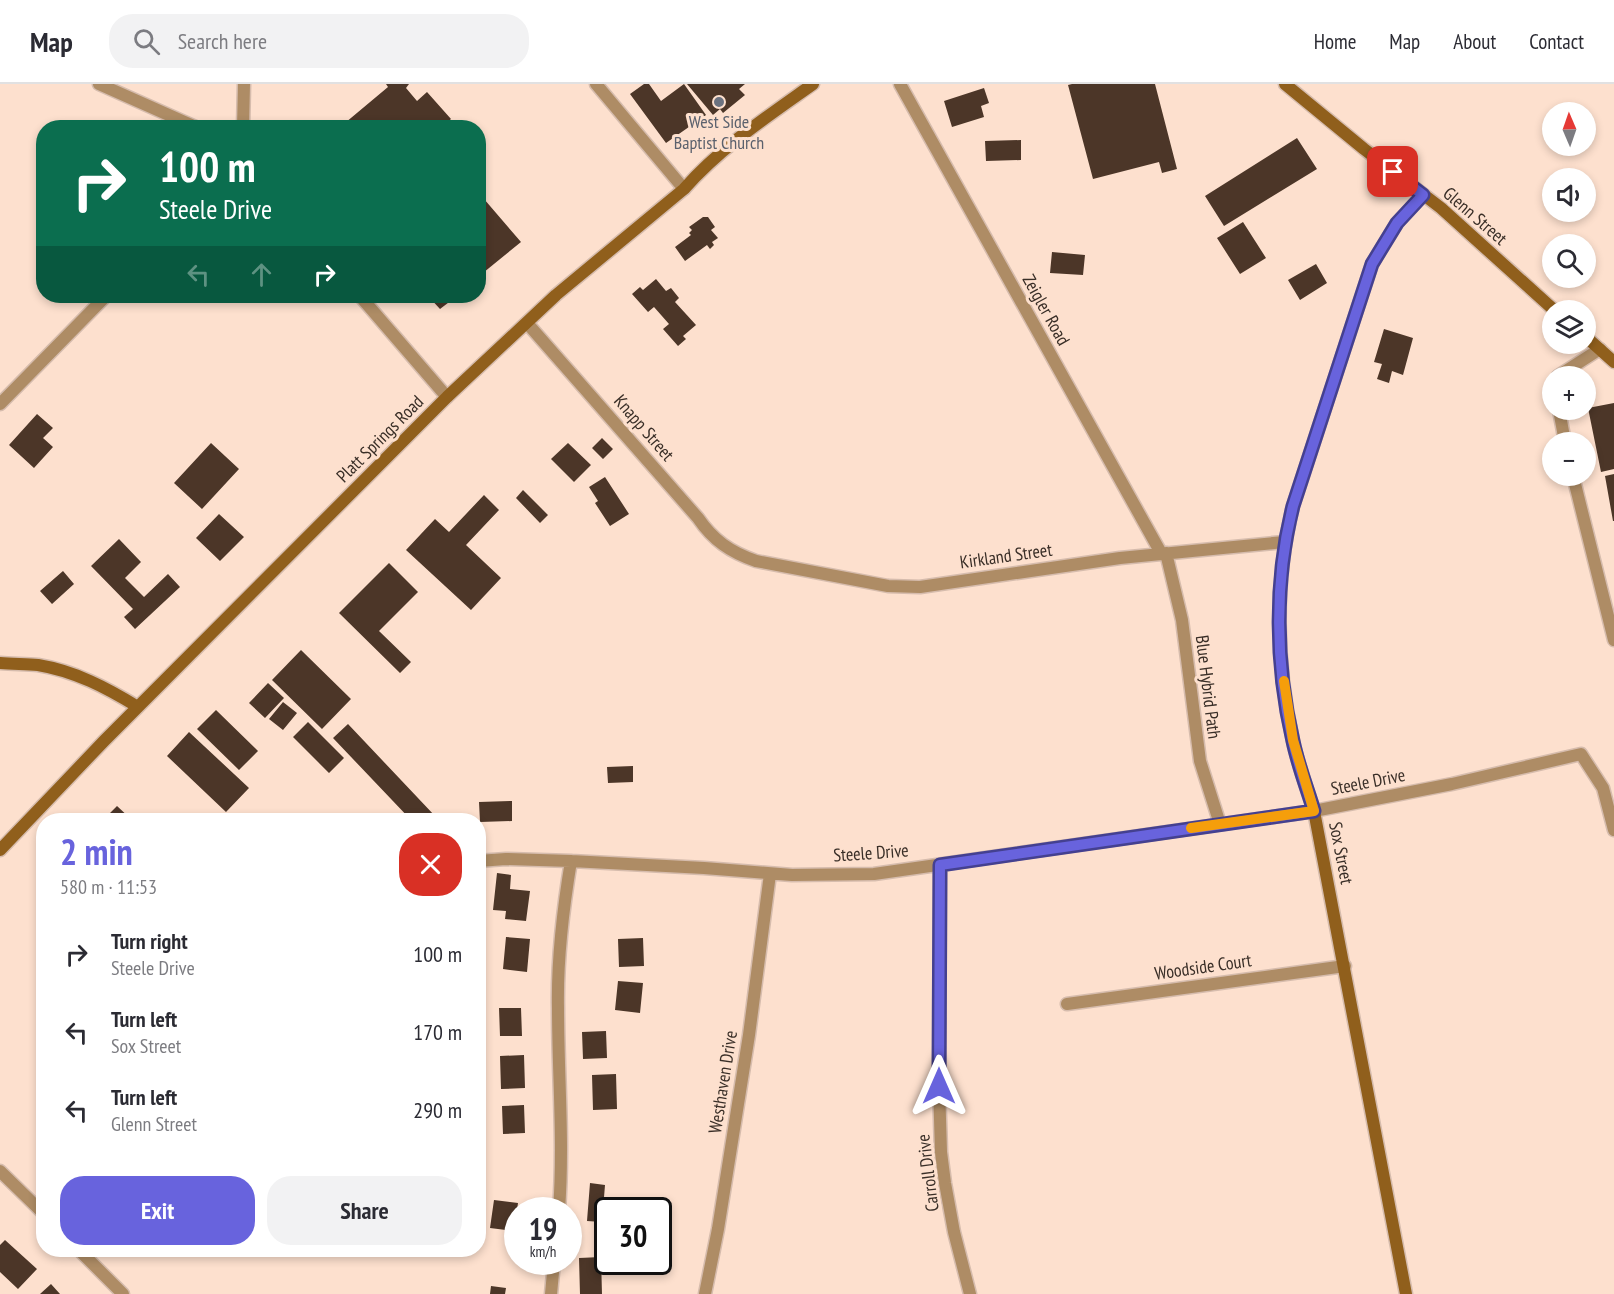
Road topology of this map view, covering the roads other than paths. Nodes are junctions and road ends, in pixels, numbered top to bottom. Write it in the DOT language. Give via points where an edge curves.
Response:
graph roads {
  1 [pos="99,84"];
  2 [pos="244,84"];
  3 [pos="596,84"];
  4 [pos="813,84"];
  5 [pos="900,84"];
  6 [pos="1285,84"];
  7 [pos="180,120"];
  8 [pos="243,120"];
  9 [pos="684,189"];
  10 [pos="1423,195"];
  11 [pos="1543,300"];
  12 [pos="99,303"];
  13 [pos="366,303"];
  14 [pos="527,323"];
  15 [pos="1596,346"];
  16 [pos="1600,349"];
  17 [pos="1614,362"];
  18 [pos="1574,366"];
  19 [pos="447,397"];
  20 [pos="0,404"];
  21 [pos="1576,486"];
  22 [pos="1284,542"];
  23 [pos="1164,553"];
  24 [pos="736,555"];
  25 [pos="1614,640"];
  26 [pos="0,663"];
  27 [pos="138,707"];
  28 [pos="1314,811"];
  29 [pos="1220,824"];
  30 [pos="1614,831"];
  31 [pos="0,850"];
  32 [pos="486,860"];
  33 [pos="571,861"];
  34 [pos="940,865"];
  35 [pos="770,874"];
  36 [pos="1345,966"];
  37 [pos="1067,1004"];
  38 [pos="0,1171"];
  39 [pos="559,1197"];
  40 [pos="36,1206"];
  41 [pos="86,1257"];
  42 [pos="553,1275"];
  43 [pos="123,1294"];
  44 [pos="551,1294"];
  45 [pos="705,1294"];
  46 [pos="970,1294"];
  47 [pos="1406,1294"];
  1 -- 7 [label="street"];
  2 -- 8 [label="street"];
  3 -- 9 [label="street"];
  4 -- 9 [label="street, Platt Springs Road" via="738,138"];
  5 -- 23 [label="street, Zeigler Road"];
  6 -- 10 [label="street, Glenn Street"];
  9 -- 14 [label="street, Platt Springs Road"];
  10 -- 11 [label="street, Glenn Street"];
  10 -- 22 [label="street, Sox Street" via="1397,223 1372,264"];
  12 -- 20 [label="street"];
  13 -- 19 [label="street"];
  14 -- 19 [label="street, Platt Springs Road"];
  14 -- 24 [label="street, Knapp Street" via="707,531"];
  15 -- 16 [label="street"];
  16 -- 17 [label="street"];
  16 -- 18 [label="street"];
  19 -- 27 [label="street, Platt Springs Road"];
  21 -- 25 [label="street"];
  22 -- 23 [label="street, Kirkland Street"];
  22 -- 28 [label="street, Sox Street" via="1279,609 1282,660 1293,740"];
  23 -- 24 [label="street, Kirkland Street" via="905,587"];
  23 -- 29 [label="street, Blue Hybrid Path" via="1182,620 1200,761"];
  26 -- 27 [label="street" via="57,669 106,688"];
  27 -- 31 [label="street, Platt Springs Road"];
  28 -- 29 [label="street, Steele Drive"];
  28 -- 30 [label="street, Steele Drive" via="1581,753 1603,788"];
  28 -- 36 [label="street, Sox Street"];
  29 -- 34 [label="street, Steele Drive"];
  32 -- 33 [label="street, Steele Drive"];
  33 -- 35 [label="street, Steele Drive"];
  33 -- 39 [label="street" via="558,1005 562,1122"];
  34 -- 35 [label="street, Steele Drive" via="874,873"];
  34 -- 46 [label="street, Carroll Drive" via="941,1152 954,1232"];
  35 -- 45 [label="street, Westhaven Drive" via="749,1035"];
  36 -- 37 [label="street, Woodside Court"];
  36 -- 47 [label="street, Sox Street"];
  38 -- 40 [label="street"];
  41 -- 43 [label="street"];
  42 -- 44 [label="street"];
}
